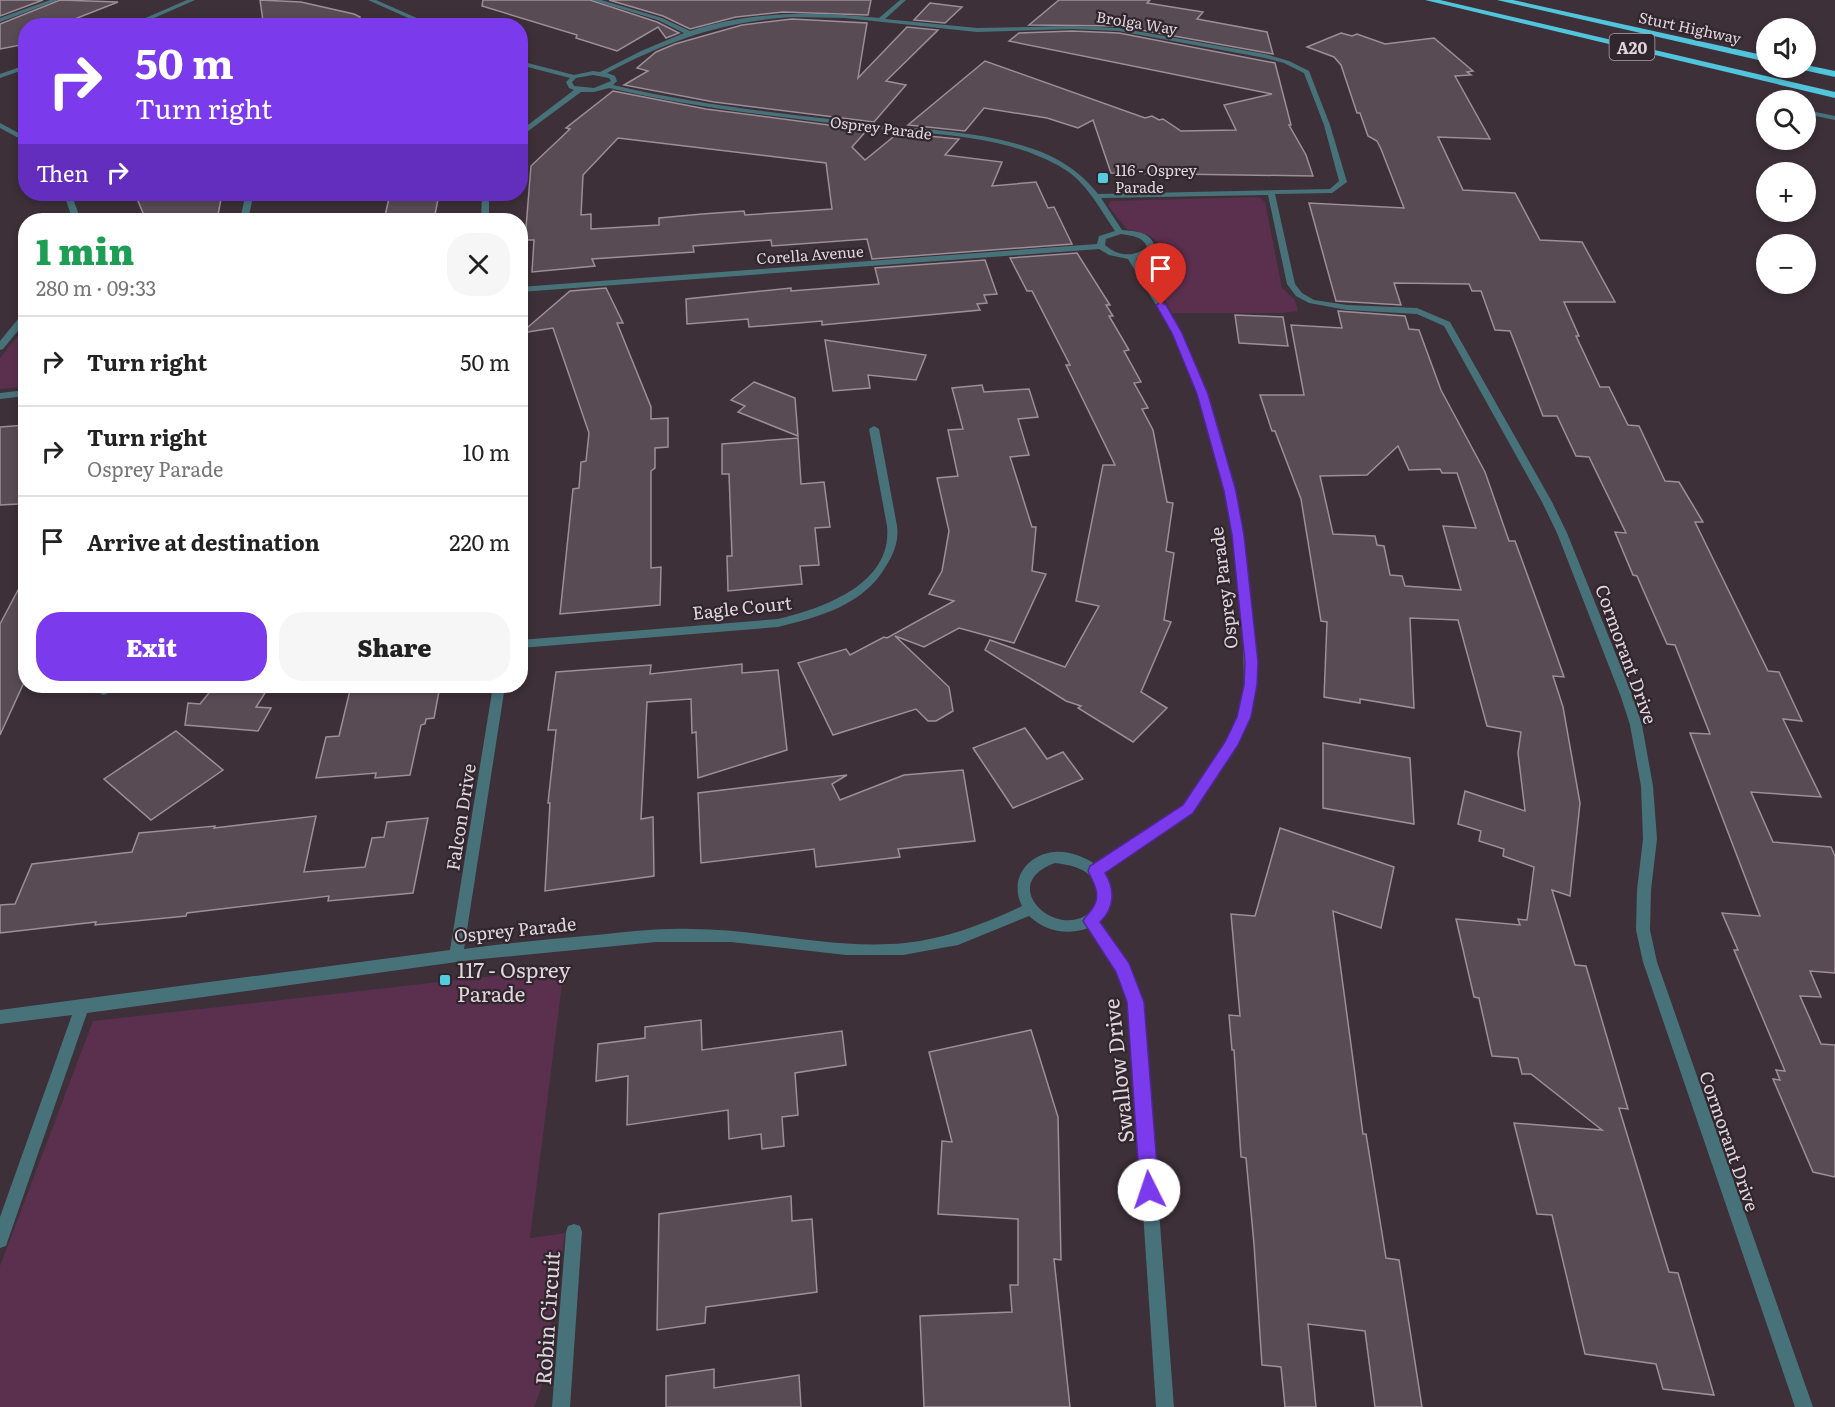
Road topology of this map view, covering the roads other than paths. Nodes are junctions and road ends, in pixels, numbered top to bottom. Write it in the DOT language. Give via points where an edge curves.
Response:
graph roads {
  1 [pos="55,0"];
  2 [pos="192,0"];
  3 [pos="371,0"];
  4 [pos="595,0"];
  5 [pos="903,0"];
  6 [pos="1429,0"];
  7 [pos="1501,0"];
  8 [pos="149,18"];
  9 [pos="413,18"];
  10 [pos="881,18"];
  11 [pos="0,20"];
  12 [pos="687,33"];
  13 [pos="1756,57"];
  14 [pos="528,65"];
  15 [pos="18,70"];
  16 [pos="1816,70"];
  17 [pos="603,73"];
  18 [pos="1835,74"];
  19 [pos="574,77"];
  20 [pos="0,78"];
  21 [pos="609,86"];
  22 [pos="579,90"];
  23 [pos="1835,95"];
  24 [pos="1816,114"];
  25 [pos="1835,118"];
  26 [pos="0,125"];
  27 [pos="528,129"];
  28 [pos="18,135"];
  29 [pos="1271,193"];
  30 [pos="1095,196"];
  31 [pos="1119,232"];
  32 [pos="1101,246"];
  33 [pos="1131,257"];
  34 [pos="528,289"];
  35 [pos="18,324"];
  36 [pos="14,329"];
  37 [pos="0,331"];
  38 [pos="0,347"];
  39 [pos="18,394"];
  40 [pos="0,396"];
  41 [pos="874,429"];
  42 [pos="528,643"];
  43 [pos="498,693"];
  44 [pos="1095,871"];
  45 [pos="1030,909"];
  46 [pos="1090,921"];
  47 [pos="456,955"];
  48 [pos="82,1007"];
  49 [pos="0,1017"];
  50 [pos="574,1232"];
  51 [pos="0,1240"];
  52 [pos="561,1407"];
  53 [pos="1165,1407"];
  54 [pos="1803,1407"];
  1 -- 11 [label="street"];
  2 -- 8 [label="street"];
  3 -- 9 [label="street"];
  4 -- 12 [label="street" via="660,19"];
  5 -- 10 [label="street"];
  6 -- 23 [label="highway, Sturt Highway / A20"];
  7 -- 13 [label="highway, Sturt Highway / A20"];
  10 -- 12 [label="street, Brolga Way" via="790,15 726,23"];
  10 -- 29 [label="street, Brolga Way" via="975,30 1106,28 1287,61 1307,72 1311,80 1343,182 1332,191"];
  12 -- 17 [label="street, Brolga Way"];
  14 -- 19 [label="street"];
  15 -- 20 [label="street"];
  16 -- 18 [label="highway"];
  17 -- 19 [label="street"];
  17 -- 21 [label="street" via="612,76 614,81"];
  19 -- 22 [label="street" via="569,82"];
  21 -- 22 [label="street"];
  21 -- 30 [label="street, Osprey Parade" via="680,103 960,136 1025,148 1070,169"];
  22 -- 27 [label="street"];
  24 -- 25 [label="street"];
  26 -- 28 [label="street"];
  29 -- 30 [label="street, Brolga Way"];
  29 -- 54 [label="street, Cormorant Drive" via="1291,284 1298,295 1328,305 1419,311 1447,324 1562,533 1636,725 1647,786 1650,839 1643,930 1650,962"];
  30 -- 31 [label="street, Osprey Parade"];
  31 -- 32 [label="street" via="1106,235"];
  31 -- 33 [label="street" via="1139,234 1150,243 1147,252"];
  32 -- 33 [label="street" via="1113,254"];
  32 -- 34 [label="street, Corella Avenue"];
  33 -- 44 [label="street, Osprey Parade" via="1177,333 1216,437 1238,535 1250,646 1250,685 1244,717 1231,745 1188,809"];
  35 -- 36 [label="street"];
  36 -- 37 [label="street"];
  36 -- 38 [label="street"];
  39 -- 40 [label="street"];
  41 -- 42 [label="street, Eagle Court" via="893,536 877,573 859,591 835,606 778,623"];
  43 -- 47 [label="street, Falcon Drive"];
  44 -- 45 [label="street" via="1071,858 1055,857 1041,862 1030,871 1025,884 1024,897"];
  44 -- 46 [label="street" via="1104,886 1104,900 1100,912"];
  45 -- 46 [label="street" via="1042,920 1059,926 1074,927"];
  45 -- 47 [label="street, Osprey Parade" via="985,930 931,945 890,949 703,934"];
  46 -- 53 [label="street, Swallow Drive" via="1123,968 1136,1002"];
  47 -- 48 [label="street, Osprey Parade"];
  48 -- 49 [label="street, Osprey Parade"];
  48 -- 51 [label="street"];
  50 -- 52 [label="street, Robin Circuit"];
}
